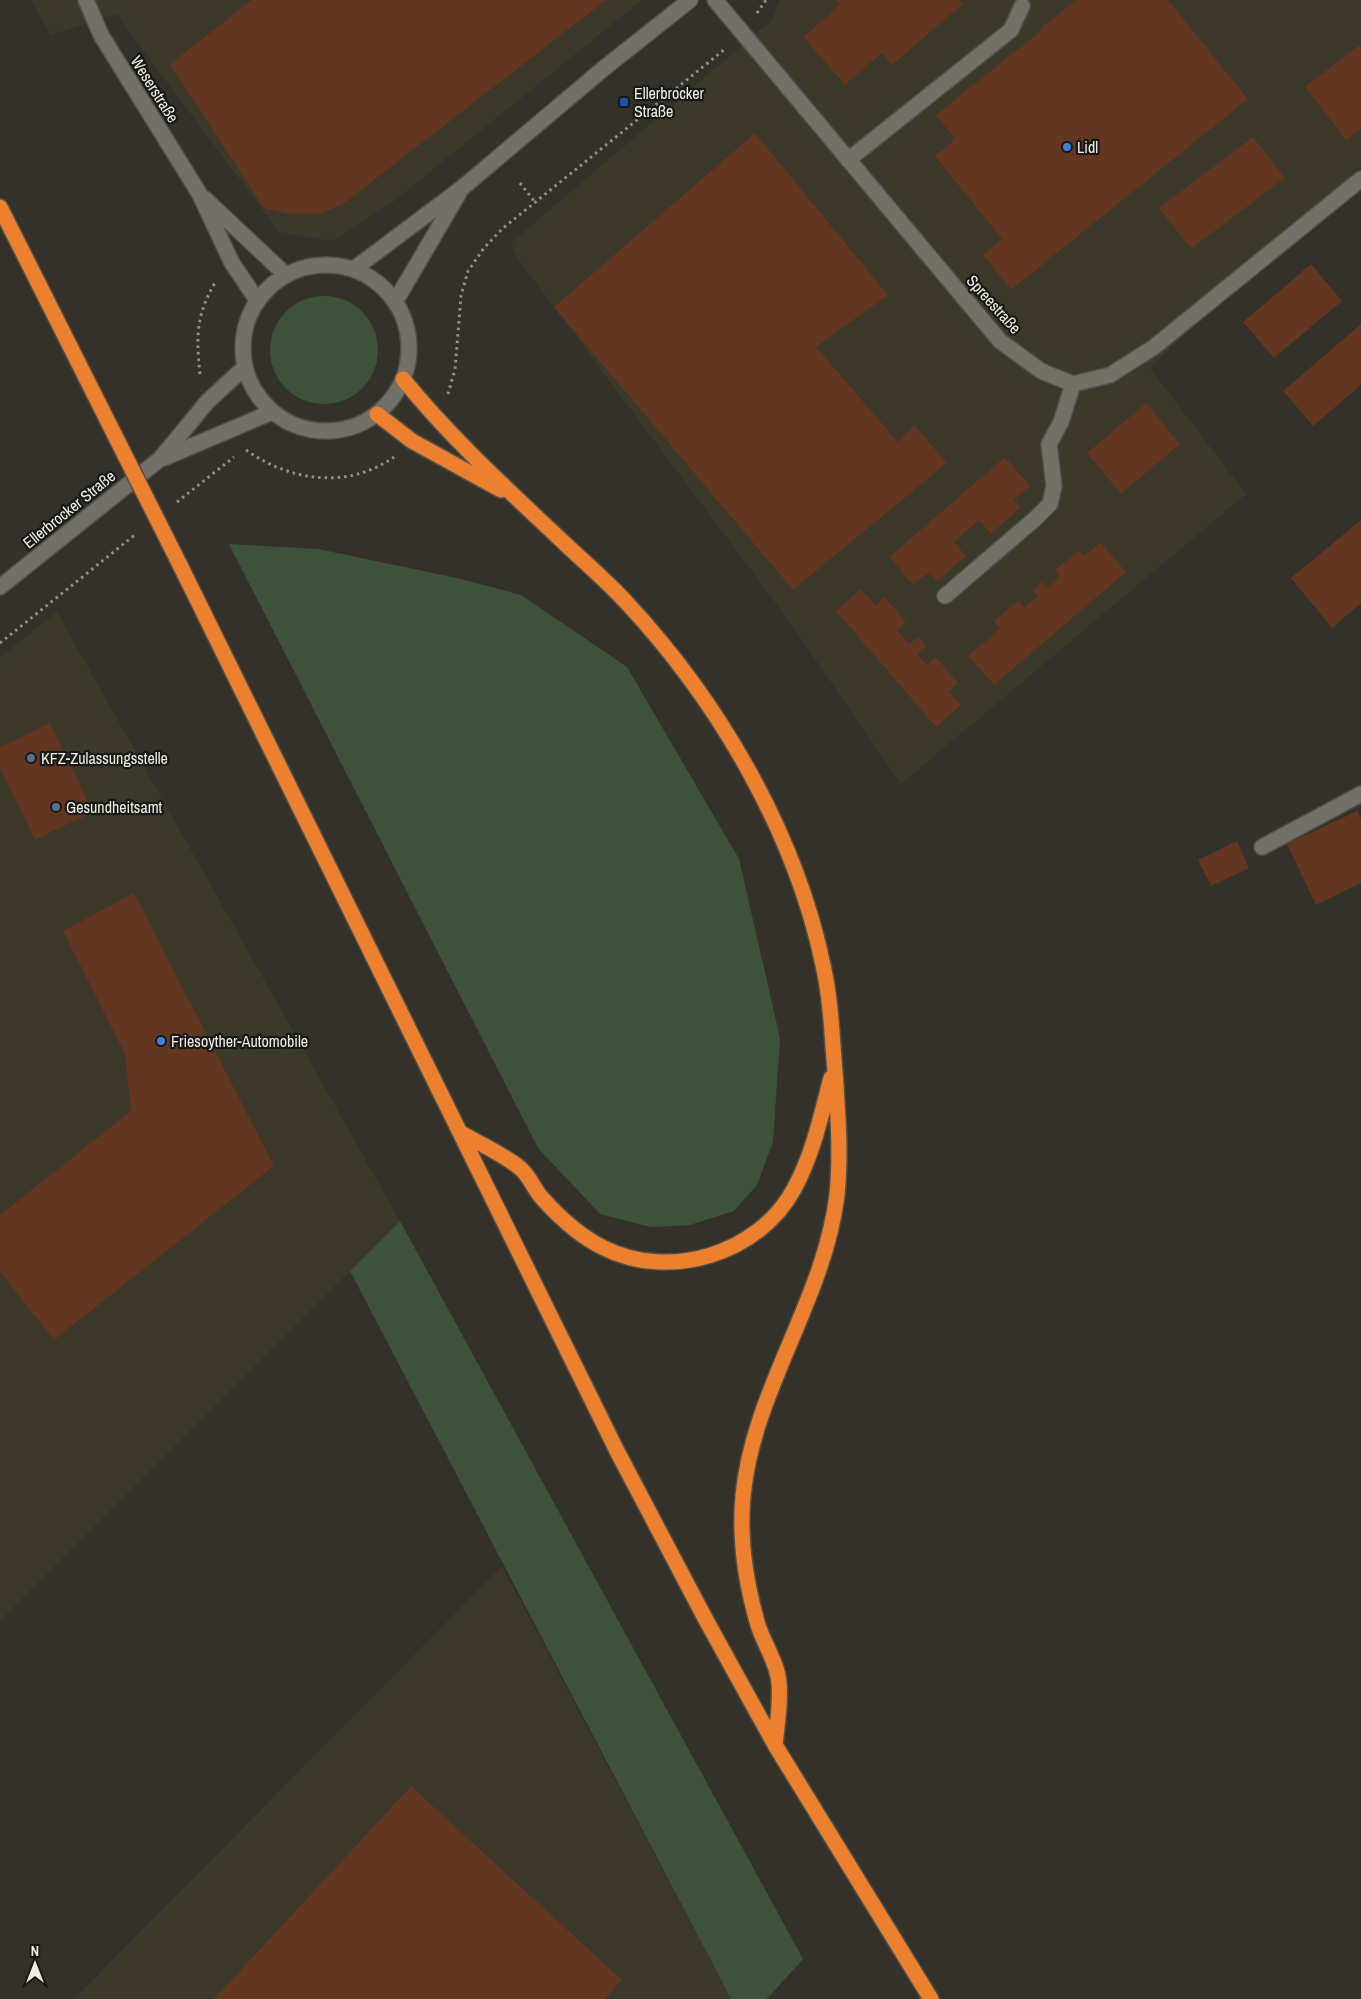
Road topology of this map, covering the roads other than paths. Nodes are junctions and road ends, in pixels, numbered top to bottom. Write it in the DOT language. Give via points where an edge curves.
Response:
graph roads {
  1 [pos="86,0"];
  2 [pos="690,0"];
  3 [pos="715,0"];
  4 [pos="1022,6"];
  5 [pos="848,160"];
  6 [pos="1361,179"];
  7 [pos="462,188"];
  8 [pos="199,193"];
  9 [pos="0,207"];
  10 [pos="354,269"];
  11 [pos="286,275"];
  12 [pos="257,300"];
  13 [pos="395,302"];
  14 [pos="244,368"];
  15 [pos="403,379"];
  16 [pos="1073,384"];
  17 [pos="272,412"];
  18 [pos="377,414"];
  19 [pos="160,460"];
  20 [pos="516,498"];
  21 [pos="0,587"];
  22 [pos="945,596"];
  23 [pos="1361,794"];
  24 [pos="1262,847"];
  25 [pos="834,1064"];
  26 [pos="461,1133"];
  27 [pos="775,1745"];
  28 [pos="932,1999"];
  1 -- 8 [label="street, Weserstraße" via="101,35"];
  2 -- 7 [label="street"];
  3 -- 5 [label="street, Spreestraße"];
  4 -- 5 [label="street" via="1012,30"];
  5 -- 16 [label="street, Spreestraße" via="1000,341 1041,371"];
  6 -- 16 [label="street" via="1154,347 1110,375"];
  7 -- 10 [label="street"];
  7 -- 13 [label="street"];
  8 -- 11 [label="street, Weserstraße"];
  8 -- 12 [label="street, Weserstraße" via="232,263"];
  9 -- 26 [label="highway, bridge"];
  10 -- 11 [label="street" via="328,264 301,268"];
  10 -- 13 [label="street" via="377,282"];
  11 -- 12 [label="street"];
  12 -- 14 [label="street" via="242,343"];
  13 -- 15 [label="street" via="407,326 409,353"];
  14 -- 17 [label="street" via="255,393"];
  14 -- 19 [label="street, Ellerbrocker Straße" via="208,401"];
  15 -- 18 [label="street" via="393,399"];
  15 -- 20 [label="highway"];
  16 -- 22 [label="street" via="1061,422 1049,444 1054,486 1050,504"];
  17 -- 18 [label="street" via="296,426 324,432 352,428"];
  17 -- 19 [label="street, Ellerbrocker Straße"];
  18 -- 20 [label="highway" via="426,449"];
  19 -- 21 [label="street, Ellerbrocker Straße"];
  20 -- 25 [label="highway" via="626,602 691,679 764,796 797,874 824,966"];
  23 -- 24 [label="street"];
  25 -- 26 [label="highway" via="815,1140 794,1190 769,1222 736,1245 705,1259 647,1260 604,1248 562,1218 542,1198 521,1168"];
  25 -- 27 [label="highway" via="840,1144 836,1199 825,1250 808,1301 752,1440 742,1502 743,1558 758,1626 779,1680"];
  26 -- 27 [label="highway" via="617,1451"];
  27 -- 28 [label="highway"];
}
